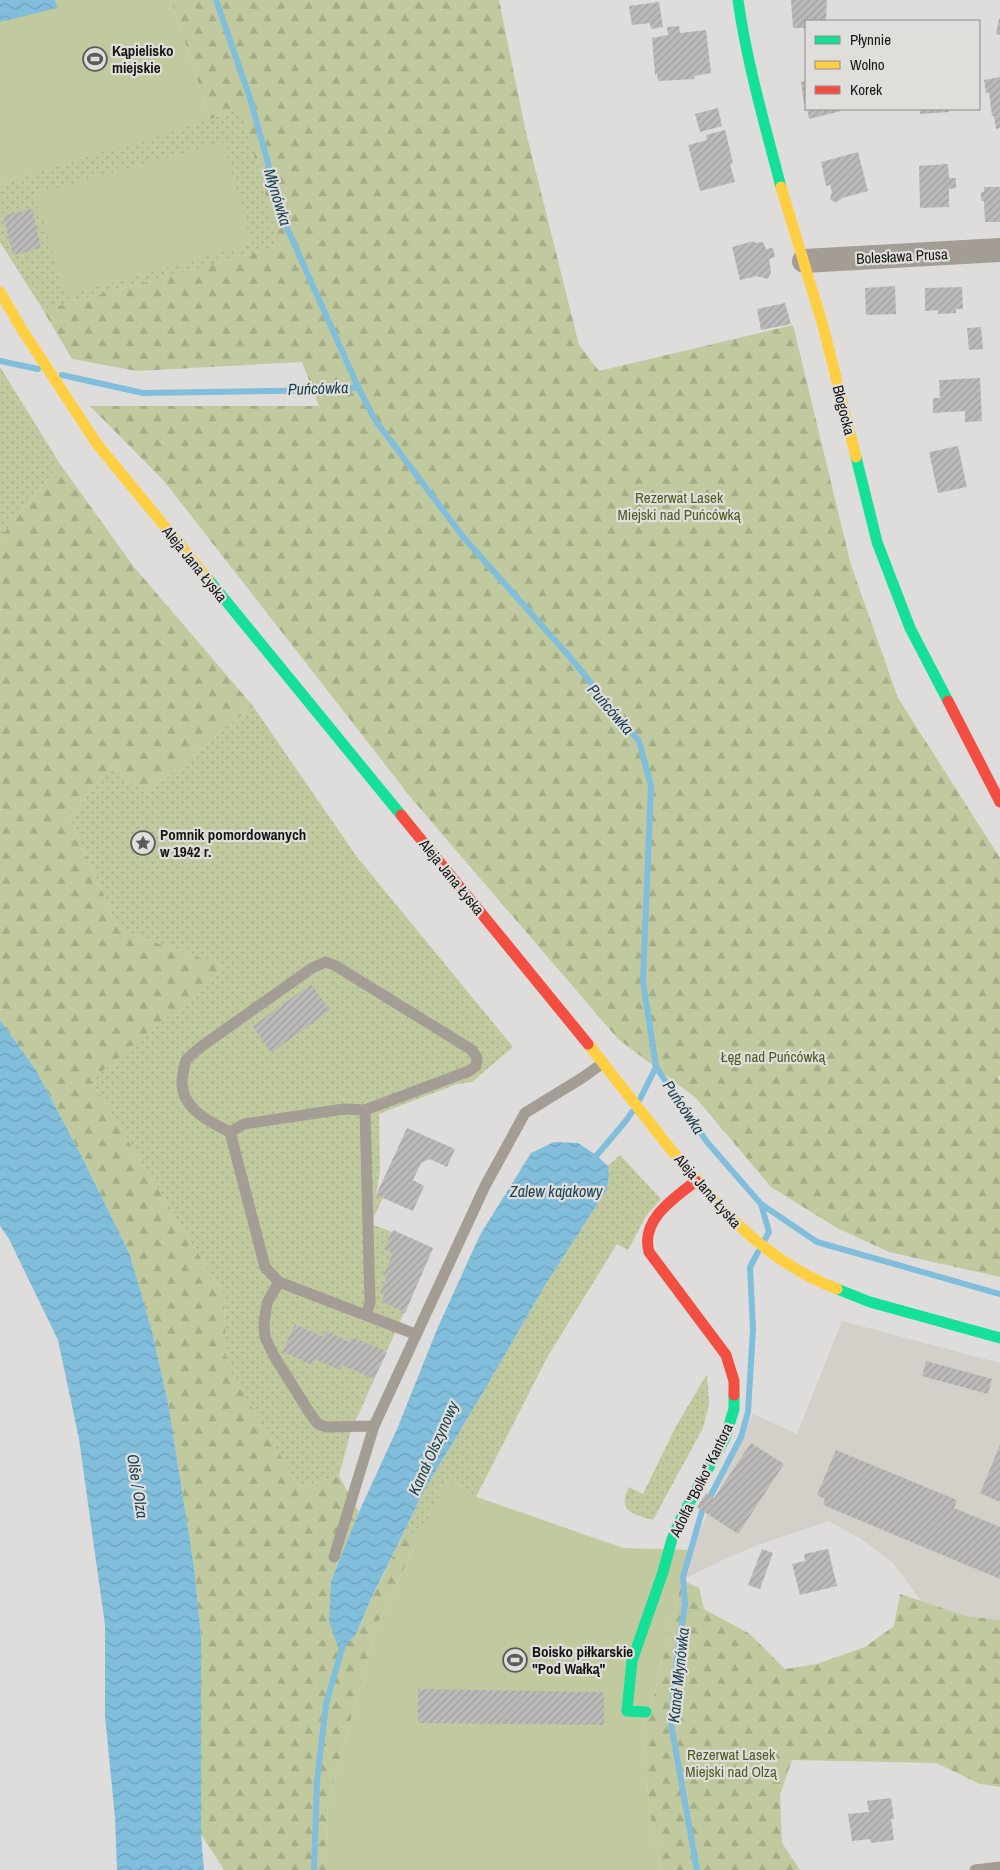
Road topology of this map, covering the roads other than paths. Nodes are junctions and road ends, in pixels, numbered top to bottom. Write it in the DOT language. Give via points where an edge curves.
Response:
graph roads {
  1 [pos="738,0"];
  2 [pos="1000,250"];
  3 [pos="804,261"];
  4 [pos="0,292"];
  5 [pos="1000,802"];
  6 [pos="603,1063"];
  7 [pos="365,1110"];
  8 [pos="230,1132"];
  9 [pos="696,1181"];
  10 [pos="279,1282"];
  11 [pos="366,1314"];
  12 [pos="415,1334"];
  13 [pos="1000,1338"];
  14 [pos="374,1426"];
  15 [pos="334,1556"];
  16 [pos="646,1712"];
  17 [pos="1000,1867"];
  18 [pos="975,1870"];
  1 -- 3 [label="street, Błogocka" via="742,38 751,75"];
  2 -- 3 [label="street, Bolesława Prusa"];
  3 -- 5 [label="street, Błogocka" via="876,542 910,628"];
  4 -- 6 [label="street, Aleja Jana Łyska" via="97,444"];
  6 -- 9 [label="street, Aleja Jana Łyska"];
  6 -- 12 [label="lane" via="525,1113 485,1186"];
  7 -- 8 [label="lane" via="344,1109 244,1124"];
  7 -- 8 [label="lane" via="469,1071 476,1066 477,1058 472,1050 326,962 312,968 186,1060 182,1079 184,1097 192,1109"];
  7 -- 11 [label="lane" via="370,1303"];
  8 -- 10 [label="lane" via="265,1267"];
  9 -- 13 [label="street, Aleja Jana Łyska" via="771,1254 818,1282 870,1302"];
  9 -- 16 [label="street, Adolfa \"Bolko\" Kantora" via="656,1216 647,1240 649,1252 726,1355 734,1381 734,1409 726,1438 672,1539 632,1661 627,1711"];
  10 -- 11 [label="lane"];
  10 -- 14 [label="lane" via="267,1303 265,1337 311,1415 318,1424 327,1427"];
  11 -- 12 [label="lane"];
  12 -- 14 [label="lane"];
  14 -- 15 [label="lane"];
  17 -- 18 [label="lane"];
}
